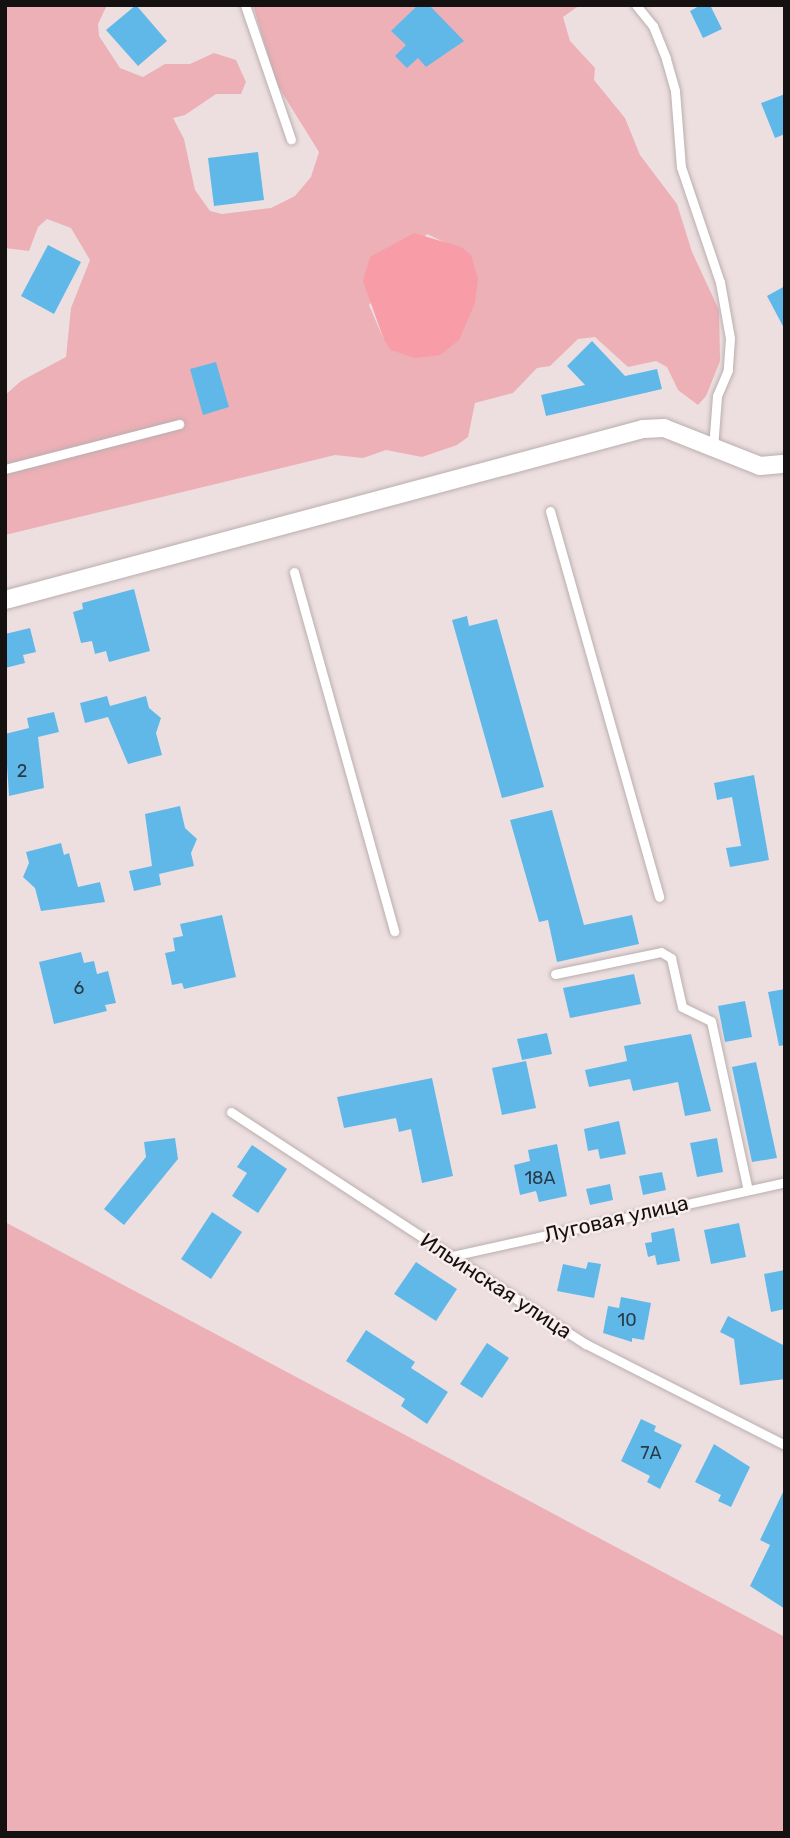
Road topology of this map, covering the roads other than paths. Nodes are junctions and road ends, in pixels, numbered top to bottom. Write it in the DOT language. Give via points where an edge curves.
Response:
graph roads {
  1 [pos="245,5"];
  2 [pos="636,5"];
  3 [pos="291,139"];
  4 [pos="178,424"];
  5 [pos="713,448"];
  6 [pos="785,464"];
  7 [pos="5,469"];
  8 [pos="550,511"];
  9 [pos="294,572"];
  10 [pos="5,600"];
  11 [pos="659,897"];
  12 [pos="394,931"];
  13 [pos="555,974"];
  14 [pos="231,1112"];
  15 [pos="785,1182"];
  16 [pos="748,1190"];
  17 [pos="448,1257"];
  18 [pos="785,1445"];
  1 -- 3 [label="lane"];
  2 -- 5 [label="lane" via="653,26 675,90 681,167 720,282 730,338 728,370 717,396"];
  4 -- 7 [label="lane"];
  5 -- 6 [label="street" via="760,466"];
  5 -- 10 [label="street" via="664,428 643,429"];
  8 -- 11 [label="lane"];
  9 -- 12 [label="lane"];
  13 -- 16 [label="lane" via="661,952 671,958 682,1007 711,1021"];
  14 -- 17 [label="lane, Ильинская улица"];
  15 -- 16 [label="lane, Луговая улица"];
  16 -- 17 [label="lane, Луговая улица"];
  17 -- 18 [label="lane, Ильинская улица" via="586,1344"];
}
